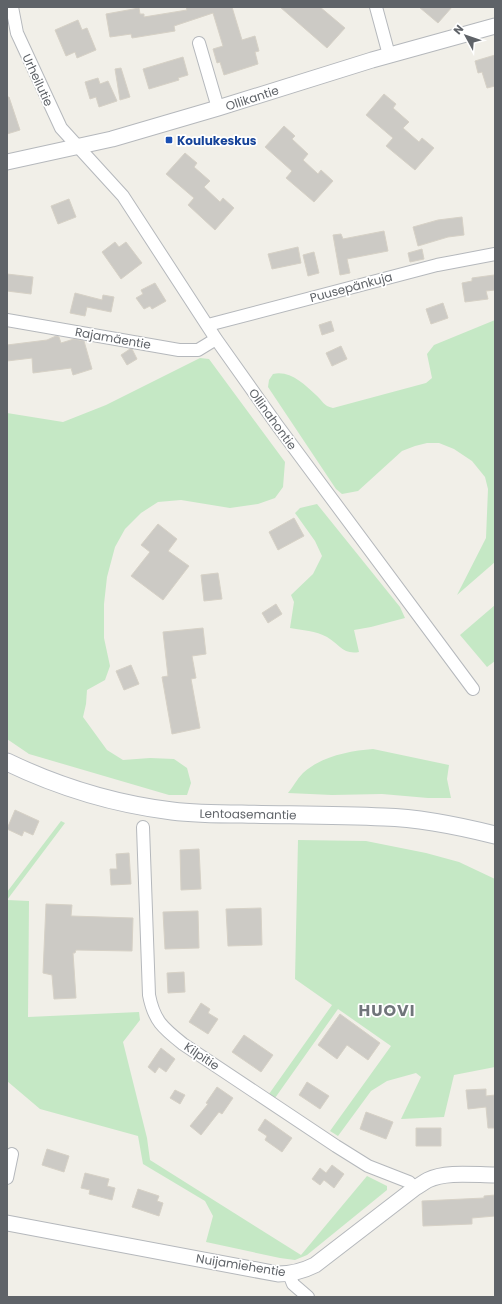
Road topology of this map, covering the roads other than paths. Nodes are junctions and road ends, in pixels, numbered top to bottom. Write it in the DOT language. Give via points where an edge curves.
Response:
graph roads {
  1 [pos="12,7"];
  2 [pos="376,7"];
  3 [pos="495,26"];
  4 [pos="199,43"];
  5 [pos="389,55"];
  6 [pos="218,108"];
  7 [pos="78,147"];
  8 [pos="7,162"];
  9 [pos="495,254"];
  10 [pos="7,320"];
  11 [pos="208,325"];
  12 [pos="216,339"];
  13 [pos="473,689"];
  14 [pos="7,762"];
  15 [pos="143,827"];
  16 [pos="495,835"];
  17 [pos="12,1154"];
  18 [pos="495,1175"];
  19 [pos="7,1178"];
  20 [pos="415,1188"];
  21 [pos="7,1223"];
  22 [pos="289,1274"];
  23 [pos="308,1297"];
  1 -- 7 [label="street, Urheilutie" via="23,48 61,128"];
  2 -- 5 [label="street"];
  3 -- 5 [label="street, Ollikantie"];
  4 -- 6 [label="street"];
  5 -- 6 [label="street, Ollikantie"];
  6 -- 7 [label="street, Ollikantie"];
  7 -- 8 [label="street, Ollikantie"];
  7 -- 11 [label="street, Ollinahontie" via="123,196"];
  9 -- 11 [label="street, Puusepänkuja" via="437,265"];
  10 -- 12 [label="street, Rajamäentie" via="179,350 198,350"];
  11 -- 12 [label="street, Ollinahontie"];
  12 -- 13 [label="street, Ollinahontie" via="276,425"];
  14 -- 16 [label="main road, Lentoasemantie" via="69,788 101,798 154,809 200,813 390,817 448,824"];
  15 -- 20 [label="street, Kilpitie" via="149,995 161,1025 183,1044 336,1146 368,1166 409,1182"];
  17 -- 19 [label="street"];
  18 -- 20 [label="street, Nuijamiehentie" via="440,1176"];
  20 -- 22 [label="street, Nuijamiehentie" via="315,1265"];
  21 -- 22 [label="street, Nuijamiehentie"];
  22 -- 23 [label="street" via="293,1284"];
}
